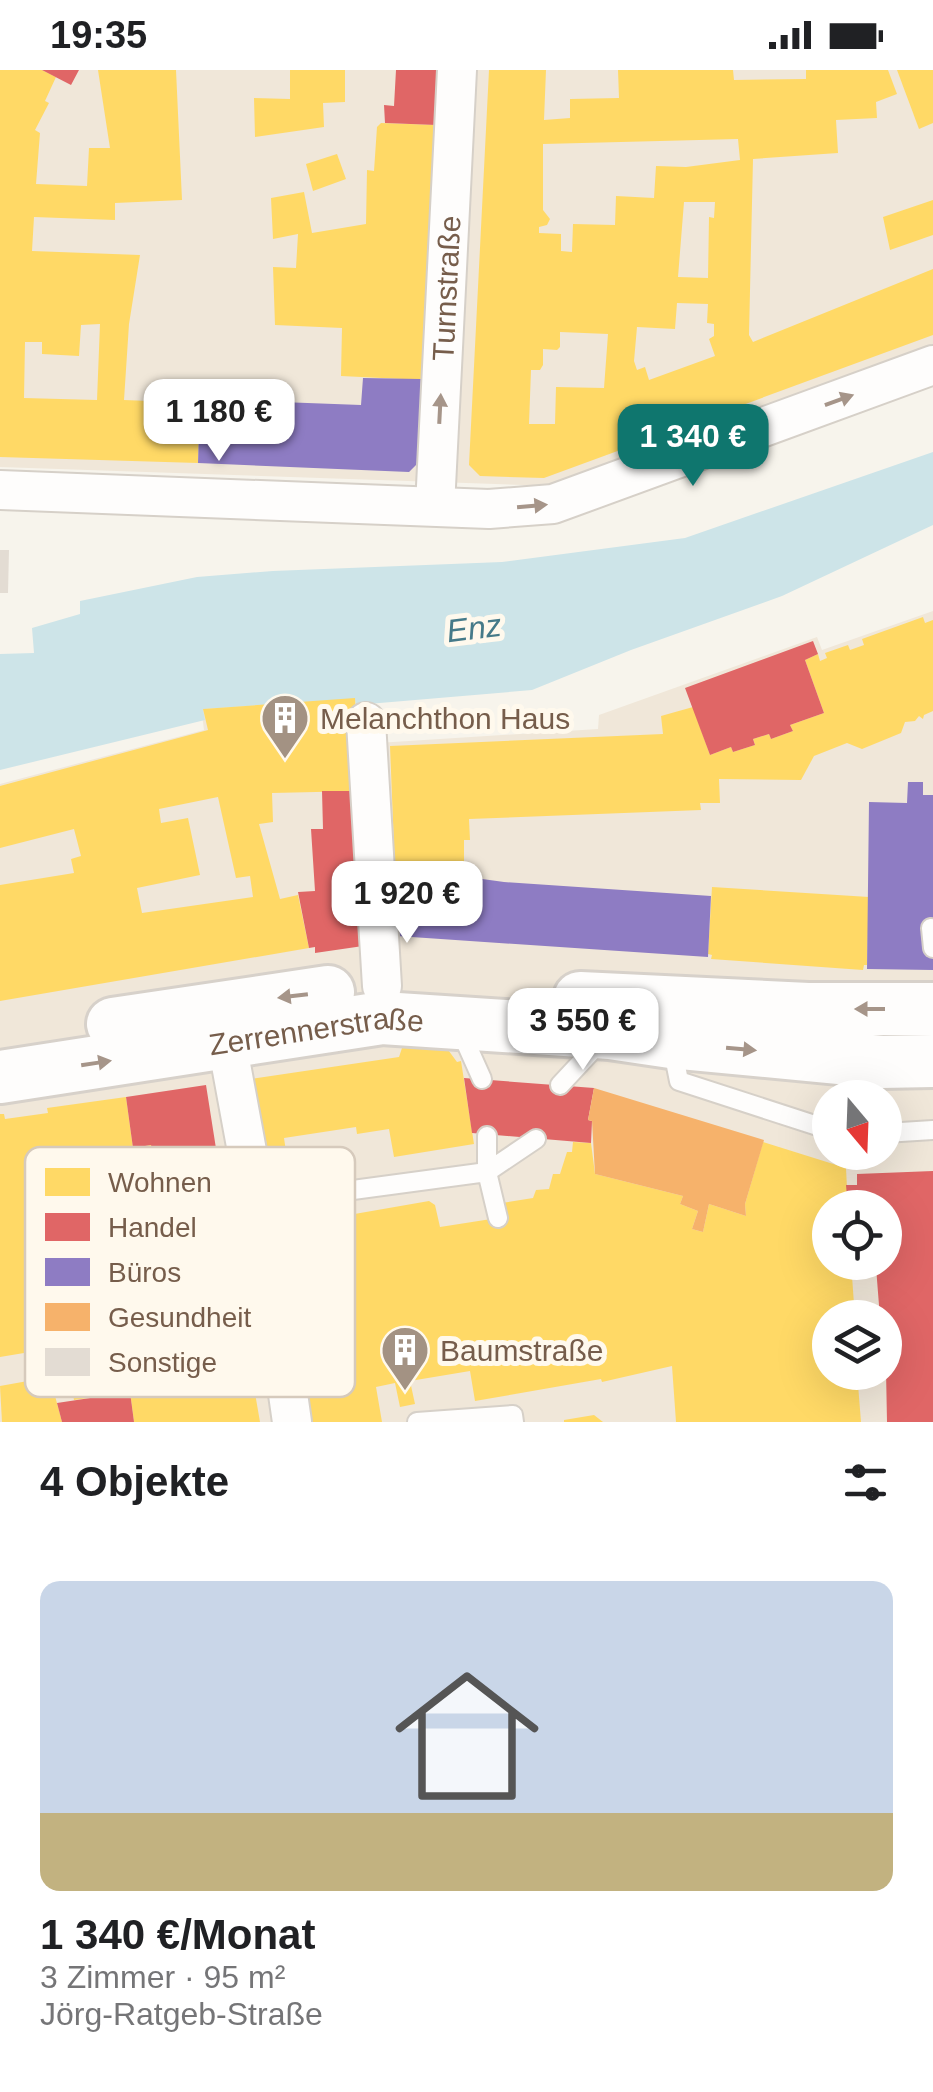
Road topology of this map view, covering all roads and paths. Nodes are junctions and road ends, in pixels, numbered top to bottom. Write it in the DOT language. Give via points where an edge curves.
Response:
graph roads {
  1 [pos="458,70"];
  2 [pos="933,366"];
  3 [pos="0,490"];
  4 [pos="435,506"];
  5 [pos="366,722"];
  6 [pos="931,928"];
  7 [pos="933,948"];
  8 [pos="382,986"];
  9 [pos="933,1009"];
  10 [pos="647,1020"];
  11 [pos="456,1022"];
  12 [pos="0,1043"];
  13 [pos="227,1043"];
  14 [pos="933,1061"];
  15 [pos="0,1077"];
  16 [pos="482,1079"];
  17 [pos="560,1085"];
  18 [pos="812,1124"];
  19 [pos="933,1130"];
  20 [pos="902,1132"];
  21 [pos="487,1136"];
  22 [pos="536,1138"];
  23 [pos="246,1147"];
  24 [pos="488,1172"];
  25 [pos="355,1190"];
  26 [pos="498,1218"];
  27 [pos="290,1397"];
  28 [pos="292,1422"];
  29 [pos="417,1422"];
  30 [pos="514,1422"];
  4 -- 1 [label="street, Turnstraße, one-way"];
  4 -- 2 [label="street, one-way" via="553,504"];
  3 -- 4 [label="street"];
  5 -- 8 [label="street"];
  6 -- 7 [label="lane"];
  8 -- 10 [label="main road, Zerrennerstraße"];
  8 -- 12 [label="main road, Zerrennerstraße, one-way"];
  9 -- 10 [label="main road, Zerrennerstraße, one-way"];
  10 -- 11 [label="main road, Zerrennerstraße"];
  10 -- 14 [label="main road, Zerrennerstraße, one-way" via="881,1062"];
  10 -- 17 [label="lane"];
  10 -- 18 [label="lane" via="679,1081"];
  11 -- 13 [label="main road, Zerrennerstraße" via="382,1018"];
  11 -- 16 [label="lane"];
  15 -- 13 [label="main road, Zerrennerstraße, one-way"];
  13 -- 23 [label="street"];
  19 -- 20 [label="lane"];
  21 -- 24 [label="lane"];
  22 -- 24 [label="lane"];
  24 -- 25 [label="lane"];
  24 -- 26 [label="lane"];
  27 -- 28 [label="street"];
  29 -- 30 [label="lane" via="512,1415"];
}
